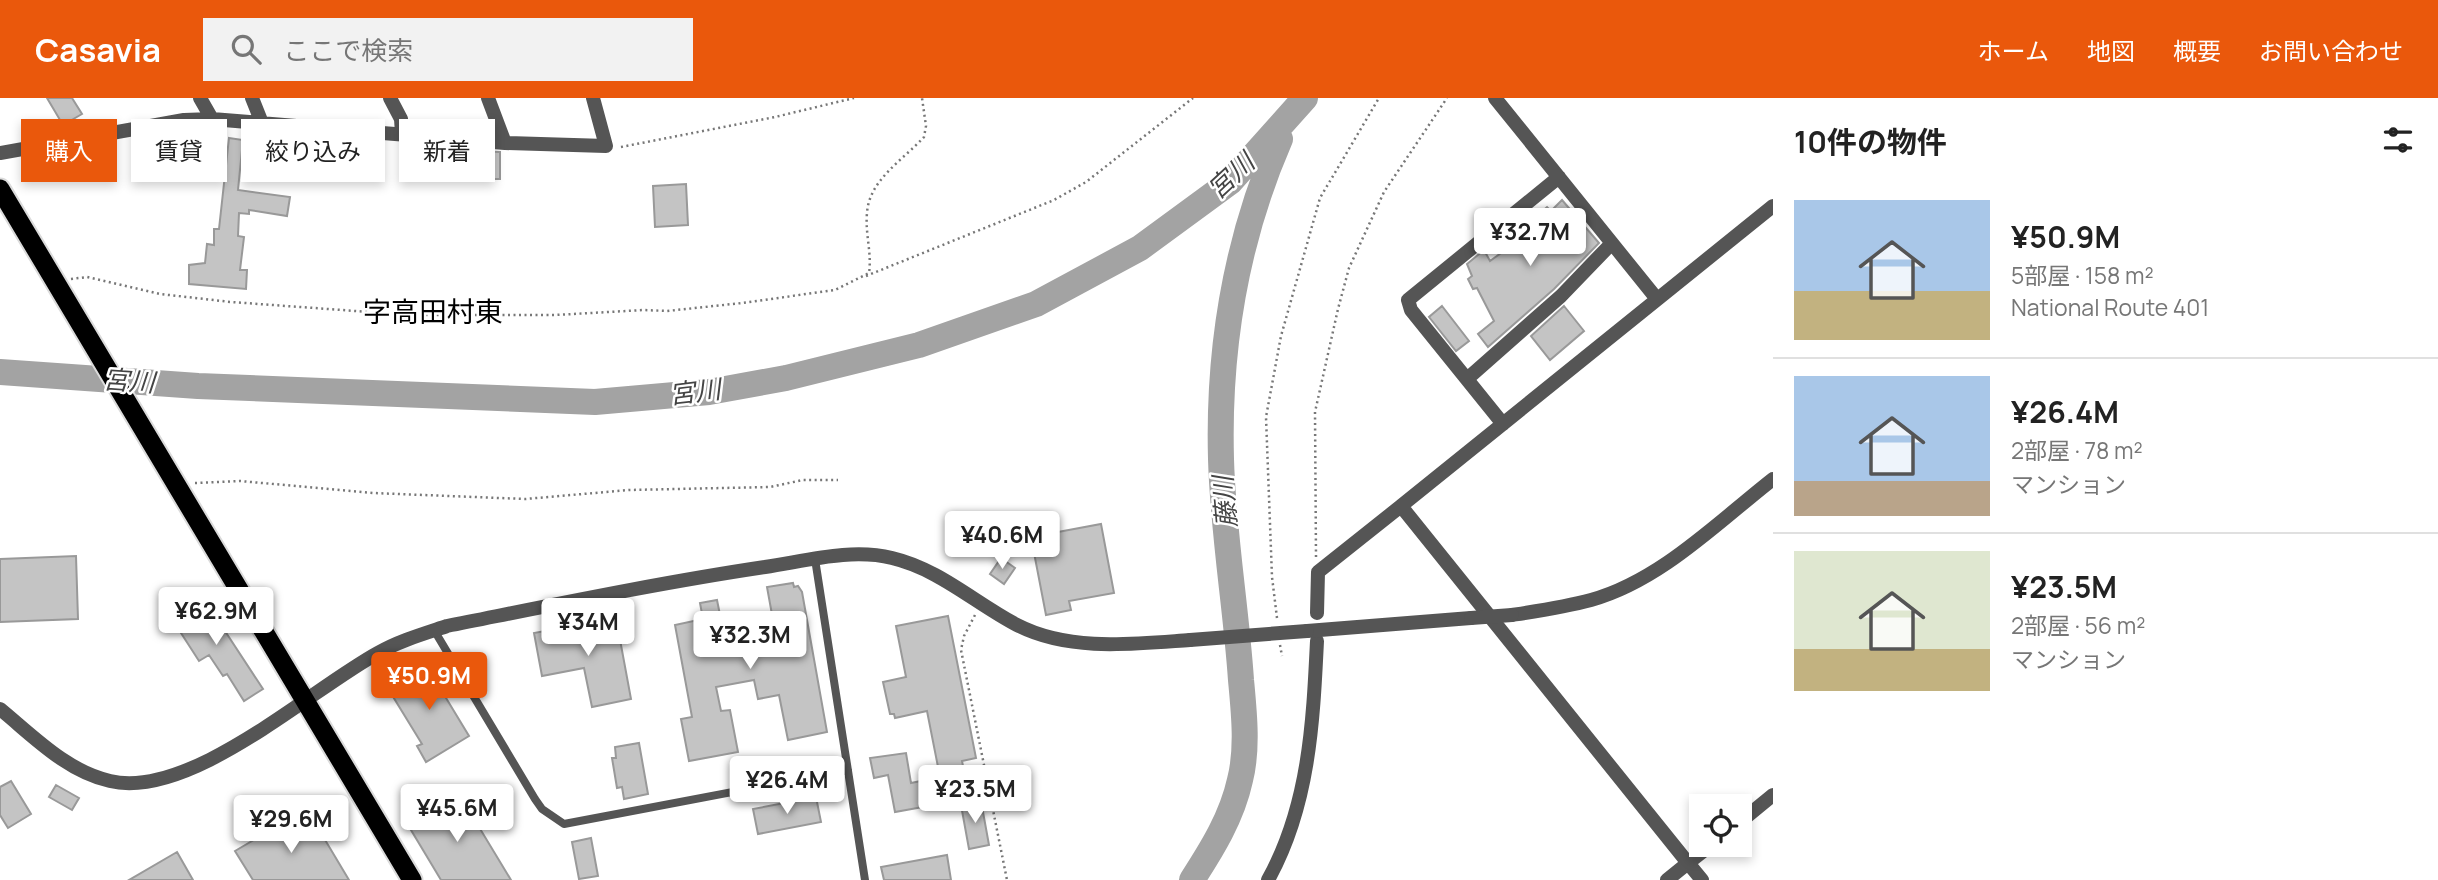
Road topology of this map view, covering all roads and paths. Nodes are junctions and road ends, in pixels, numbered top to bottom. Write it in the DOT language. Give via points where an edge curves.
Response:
graph roads {
  1 [pos="200,98"];
  2 [pos="252,98"];
  3 [pos="390,98"];
  4 [pos="488,98"];
  5 [pos="593,98"];
  6 [pos="854,98"];
  7 [pos="922,98"];
  8 [pos="1193,98"];
  9 [pos="1379,98"];
  10 [pos="1447,98"];
  11 [pos="1495,98"];
  12 [pos="212,119"];
  13 [pos="260,119"];
  14 [pos="401,119"];
  15 [pos="131,130"];
  16 [pos="495,142"];
  17 [pos="505,143"];
  18 [pos="606,146"];
  19 [pos="0,153"];
  20 [pos="1559,177"];
  21 [pos="0,189"];
  22 [pos="1773,206"];
  23 [pos="1612,243"];
  24 [pos="863,278"];
  25 [pos="57,286"];
  26 [pos="1657,299"];
  27 [pos="1467,379"];
  28 [pos="1503,424"];
  29 [pos="170,478"];
  30 [pos="1773,479"];
  31 [pos="838,480"];
  32 [pos="1401,506"];
  33 [pos="816,559"];
  34 [pos="1318,572"];
  35 [pos="983,604"];
  36 [pos="1317,613"];
  37 [pos="434,630"];
  38 [pos="1279,630"];
  39 [pos="1312,636"];
  40 [pos="1280,643"];
  41 [pos="1282,656"];
  42 [pos="305,702"];
  43 [pos="0,709"];
  44 [pos="848,770"];
  45 [pos="1773,795"];
  46 [pos="1752,812"];
  47 [pos="1696,857"];
  48 [pos="1688,863"];
  49 [pos="412,880"];
  50 [pos="865,880"];
  51 [pos="1007,880"];
  52 [pos="1268,880"];
  53 [pos="1667,880"];
  54 [pos="1702,880"];
  1 -- 12 [label="street"];
  2 -- 13 [label="street"];
  3 -- 14 [label="street"];
  4 -- 17 [label="street"];
  5 -- 18 [label="street"];
  6 -- 18 [label="path" via="643,145"];
  7 -- 24 [label="path" via="924,137 876,184 870,197 871,259 869,273"];
  8 -- 24 [label="path" via="1086,182 1054,200"];
  9 -- 38 [label="path" via="1320,198 1281,335 1266,417 1272,577"];
  10 -- 34 [label="path" via="1384,192 1349,268 1315,412"];
  11 -- 20 [label="street"];
  15 -- 19 [label="street"];
  16 -- 17 [label="street"];
  17 -- 18 [label="street"];
  20 -- 23 [label="street"];
  20 -- 27 [label="street" via="1410,296 1411,310"];
  21 -- 25 [label="highway"];
  22 -- 26 [label="street"];
  23 -- 26 [label="street"];
  23 -- 27 [label="street" via="1561,296"];
  24 -- 25 [label="path" via="835,290 742,303 555,315 411,315 160,294 87,276"];
  25 -- 29 [label="highway"];
  26 -- 28 [label="street"];
  27 -- 28 [label="street"];
  28 -- 32 [label="street"];
  29 -- 31 [label="path" via="525,499"];
  29 -- 42 [label="highway"];
  30 -- 39 [label="street, bridge" via="1666,562 1593,600 1512,615"];
  32 -- 34 [label="street"];
  32 -- 48 [label="street"];
  33 -- 35 [label="street" via="855,554 891,558 922,568"];
  33 -- 37 [label="street" via="708,575"];
  33 -- 44 [label="lane"];
  34 -- 36 [label="street"];
  35 -- 39 [label="street, bridge" via="1017,625 1088,643"];
  35 -- 51 [label="path" via="968,627 961,650"];
  37 -- 42 [label="street" via="377,653"];
  37 -- 44 [label="lane" via="535,799 564,824"];
  39 -- 52 [label="street" via="1312,723 1303,788 1290,840"];
  40 -- 41 [label="path"];
  42 -- 43 [label="street" via="197,766 133,784 75,768"];
  42 -- 49 [label="highway"];
  44 -- 50 [label="lane"];
  45 -- 46 [label="street"];
  47 -- 48 [label="street"];
  48 -- 53 [label="street"];
  48 -- 54 [label="street"];
}
